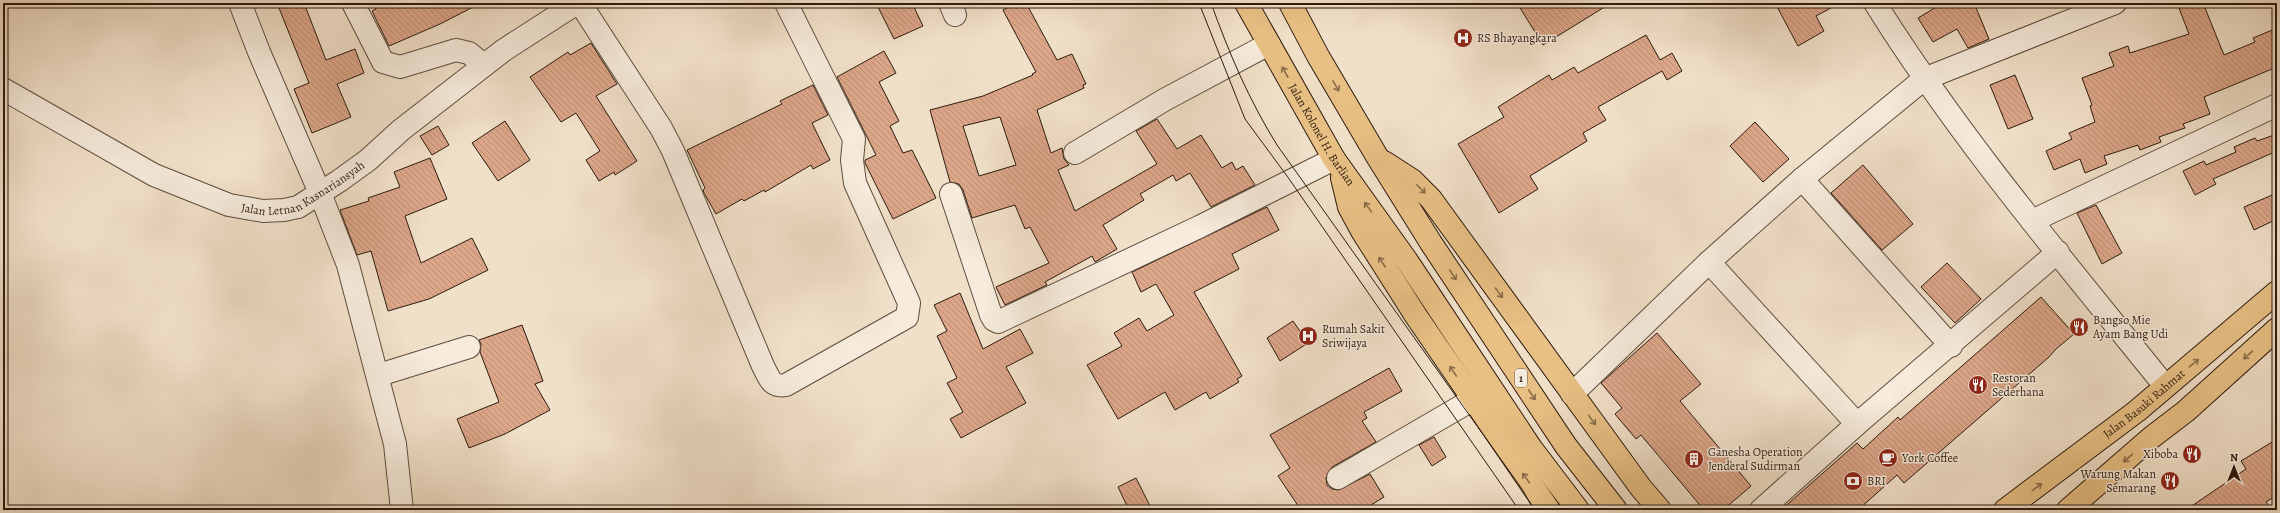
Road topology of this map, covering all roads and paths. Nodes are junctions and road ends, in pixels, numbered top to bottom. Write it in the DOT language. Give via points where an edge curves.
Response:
graph roads {
  1 [pos="240,3"];
  2 [pos="353,3"];
  3 [pos="578,3"];
  4 [pos="786,3"];
  5 [pos="1246,3"];
  6 [pos="1290,3"];
  7 [pos="1875,3"];
  8 [pos="2115,3"];
  9 [pos="552,9"];
  10 [pos="1270,44"];
  11 [pos="484,65"];
  12 [pos="1924,79"];
  13 [pos="3,89"];
  14 [pos="2277,104"];
  15 [pos="1075,153"];
  16 [pos="1378,158"];
  17 [pos="1337,164"];
  18 [pos="1802,179"];
  19 [pos="320,193"];
  20 [pos="951,194"];
  21 [pos="2032,220"];
  22 [pos="2058,252"];
  23 [pos="1709,262"];
  24 [pos="2277,292"];
  25 [pos="2277,329"];
  26 [pos="1951,346"];
  27 [pos="469,347"];
  28 [pos="379,375"];
  29 [pos="2166,386"];
  30 [pos="1572,394"];
  31 [pos="1472,400"];
  32 [pos="1857,424"];
  33 [pos="1338,478"];
  34 [pos="1641,488"];
  35 [pos="402,510"];
  36 [pos="1549,510"];
  37 [pos="1578,510"];
  38 [pos="1616,510"];
  39 [pos="1646,510"];
  40 [pos="1660,510"];
  41 [pos="1761,510"];
  42 [pos="2006,510"];
  43 [pos="2068,510"];
  1 -- 19 [label="street" via="258,52"];
  2 -- 11 [label="street" via="383,62 400,67 456,50 469,52"];
  3 -- 4 [label="street" via="664,134 763,366 772,383 782,386 907,317 909,311 909,303 855,183 852,166 854,140"];
  3 -- 9 [label="street, Jalan Letnan Kasnariansyah"];
  5 -- 10 [label="highway, Jalan Kolonel H. Barlian"];
  6 -- 16 [label="highway, 1, one-way"];
  7 -- 12 [label="street"];
  8 -- 12 [label="street"];
  9 -- 11 [label="street, Jalan Letnan Kasnariansyah"];
  10 -- 15 [label="street" via="1166,99"];
  17 -- 10 [label="highway, Jalan Kolonel H. Barlian, one-way"];
  11 -- 19 [label="street, Jalan Letnan Kasnariansyah" via="401,130 368,160"];
  12 -- 18 [label="street"];
  12 -- 21 [label="street"];
  13 -- 19 [label="street, Jalan Letnan Kasnariansyah" via="154,176 229,205 263,211 284,210 298,207"];
  14 -- 21 [label="street"];
  16 -- 30 [label="highway, one-way" via="1412,180 1431,199"];
  16 -- 38 [label="highway, 1, one-way" via="1431,243 1566,446"];
  17 -- 20 [label="street" via="998,322 991,315"];
  31 -- 17 [label="highway, one-way" via="1362,231 1349,207"];
  37 -- 17 [label="highway, Jalan Kolonel H. Barlian, one-way" via="1531,448 1407,261"];
  18 -- 23 [label="street"];
  18 -- 26 [label="street"];
  19 -- 28 [label="street" via="348,264"];
  21 -- 22 [label="street"];
  22 -- 26 [label="street"];
  22 -- 29 [label="street"];
  23 -- 30 [label="street"];
  23 -- 32 [label="street"];
  29 -- 24 [label="highway, Jalan Basuki Rahmat, one-way"];
  25 -- 43 [label="highway, one-way" via="2186,411"];
  26 -- 32 [label="street"];
  27 -- 28 [label="street"];
  28 -- 35 [label="street" via="395,444"];
  42 -- 29 [label="highway, Jalan Basuki Rahmat, one-way"];
  30 -- 34 [label="highway, one-way"];
  31 -- 33 [label="street"];
  36 -- 31 [label="highway, one-way"];
  32 -- 41 [label="street"];
  34 -- 39 [label="highway"];
  34 -- 40 [label="highway"];
}
